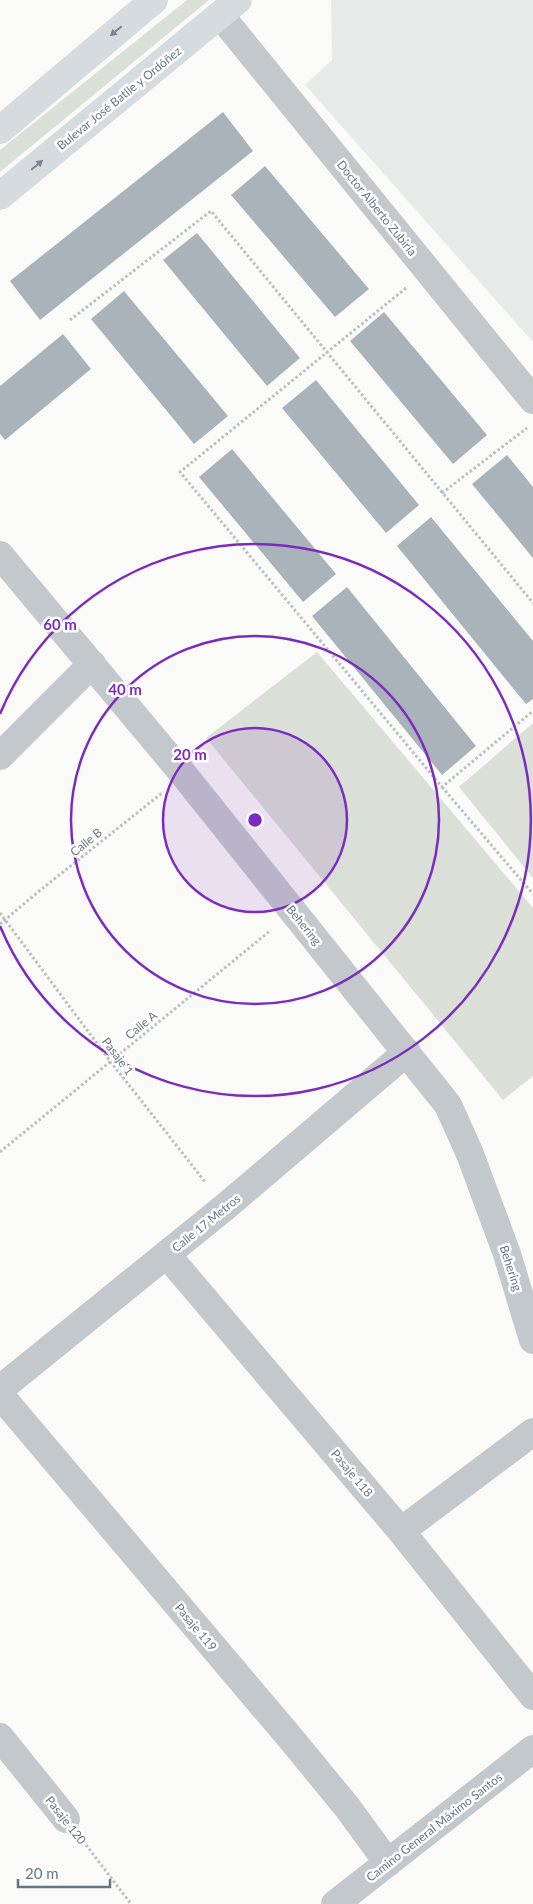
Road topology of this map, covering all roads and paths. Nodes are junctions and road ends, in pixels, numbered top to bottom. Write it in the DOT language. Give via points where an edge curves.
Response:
graph roads {
  1 [pos="154,0"];
  2 [pos="229,8"];
  3 [pos="0,130"];
  4 [pos="0,196"];
  5 [pos="428,270"];
  6 [pos="70,320"];
  7 [pos="328,352"];
  8 [pos="533,400"];
  9 [pos="533,424"];
  10 [pos="442,493"];
  11 [pos="0,555"];
  12 [pos="533,603"];
  13 [pos="92,664"];
  14 [pos="533,711"];
  15 [pos="0,756"];
  16 [pos="184,776"];
  17 [pos="442,787"];
  18 [pos="533,894"];
  19 [pos="293,912"];
  20 [pos="0,913"];
  21 [pos="5,920"];
  22 [pos="0,924"];
  23 [pos="407,1052"];
  24 [pos="110,1062"];
  25 [pos="0,1152"];
  26 [pos="225,1207"];
  27 [pos="167,1255"];
  28 [pos="533,1340"];
  29 [pos="0,1389"];
  30 [pos="0,1395"];
  31 [pos="533,1432"];
  32 [pos="401,1531"];
  33 [pos="533,1696"];
  34 [pos="0,1737"];
  35 [pos="533,1749"];
  36 [pos="66,1819"];
  37 [pos="388,1863"];
  38 [pos="131,1904"];
  39 [pos="335,1904"];
  1 -- 3 [label="main road, one-way"];
  4 -- 2 [label="main road, Bulevar José Batlle y Ordóñez, one-way"];
  2 -- 5 [label="street, Doctor Alberto Zubiría"];
  5 -- 7 [label="path"];
  5 -- 8 [label="street, Doctor Alberto Zubiría"];
  6 -- 7 [label="path" via="211,211"];
  7 -- 10 [label="path"];
  7 -- 17 [label="path" via="180,472"];
  9 -- 10 [label="path"];
  10 -- 12 [label="path"];
  11 -- 13 [label="street, Behering"];
  13 -- 15 [label="street"];
  13 -- 16 [label="street, Behering"];
  14 -- 17 [label="path"];
  16 -- 19 [label="street, Behering"];
  16 -- 21 [label="path, Calle B"];
  17 -- 18 [label="path"];
  19 -- 23 [label="street, Behering"];
  19 -- 24 [label="path, Calle A"];
  20 -- 21 [label="path, Pasaje 1"];
  21 -- 22 [label="path, Calle B"];
  21 -- 24 [label="path, Pasaje 1"];
  23 -- 26 [label="street, Calle 17 Metros"];
  23 -- 28 [label="street, Behering" via="448,1105 470,1154 507,1254"];
  24 -- 25 [label="path, Calle A"];
  24 -- 26 [label="path, Pasaje 1"];
  26 -- 27 [label="street, Calle 17 Metros"];
  27 -- 29 [label="street, Calle 17 Metros"];
  27 -- 32 [label="street, Pasaje 118"];
  30 -- 37 [label="street, Pasaje 119" via="347,1807"];
  31 -- 32 [label="street"];
  32 -- 33 [label="street, Pasaje 118"];
  34 -- 36 [label="street, Pasaje 120"];
  35 -- 37 [label="street, Camino General Máximo Santos"];
  36 -- 38 [label="path, Pasaje 120"];
  37 -- 39 [label="street, Camino General Máximo Santos"];
}
